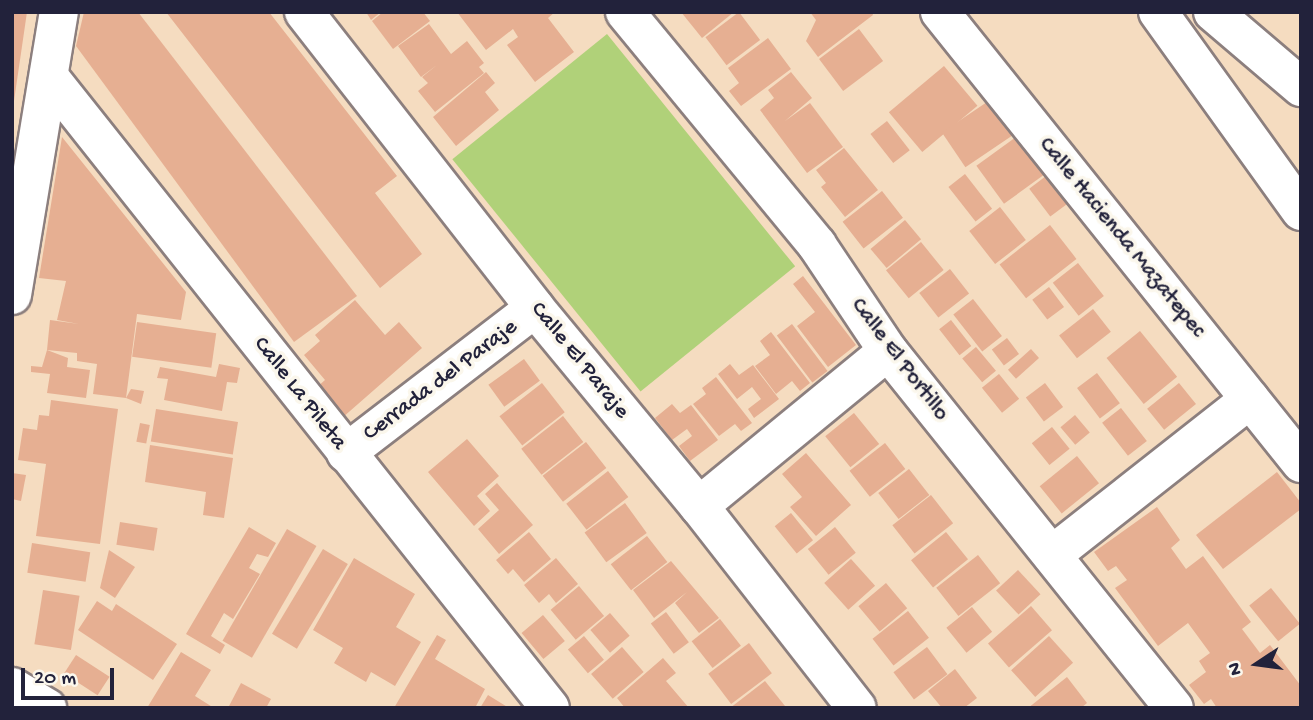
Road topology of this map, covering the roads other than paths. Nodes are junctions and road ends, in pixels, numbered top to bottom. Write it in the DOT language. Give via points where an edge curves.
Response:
graph roads {
  1 [pos="59,12"];
  2 [pos="304,12"];
  3 [pos="625,12"];
  4 [pos="940,12"];
  5 [pos="1158,12"];
  6 [pos="1213,12"];
  7 [pos="1256,12"];
  8 [pos="1301,71"];
  9 [pos="50,78"];
  10 [pos="1301,87"];
  11 [pos="1301,211"];
  12 [pos="12,295"];
  13 [pos="536,308"];
  14 [pos="888,351"];
  15 [pos="1250,399"];
  16 [pos="346,453"];
  17 [pos="1301,463"];
  18 [pos="699,506"];
  19 [pos="1052,555"];
  20 [pos="12,687"];
  21 [pos="47,708"];
  22 [pos="550,708"];
  23 [pos="857,708"];
  24 [pos="1174,708"];
  1 -- 9 [label="main road"];
  2 -- 13 [label="main road, Calle El Paraje"];
  3 -- 14 [label="main road, Calle El Portillo" via="817,245"];
  4 -- 15 [label="main road, Calle Hacienda Mazatepec"];
  5 -- 11 [label="main road"];
  6 -- 10 [label="main road"];
  7 -- 8 [label="main road"];
  9 -- 12 [label="main road"];
  9 -- 16 [label="main road, Calle La Pileta"];
  13 -- 16 [label="main road, Cerrada del Paraje"];
  13 -- 18 [label="main road, Calle El Paraje"];
  14 -- 18 [label="main road"];
  14 -- 19 [label="main road, Calle El Portillo"];
  15 -- 17 [label="main road, Calle Hacienda Mazatepec"];
  15 -- 19 [label="main road"];
  16 -- 22 [label="main road, Calle La Pileta"];
  18 -- 23 [label="main road, Calle El Paraje"];
  19 -- 24 [label="main road, Calle El Portillo"];
  20 -- 21 [label="main road"];
}
